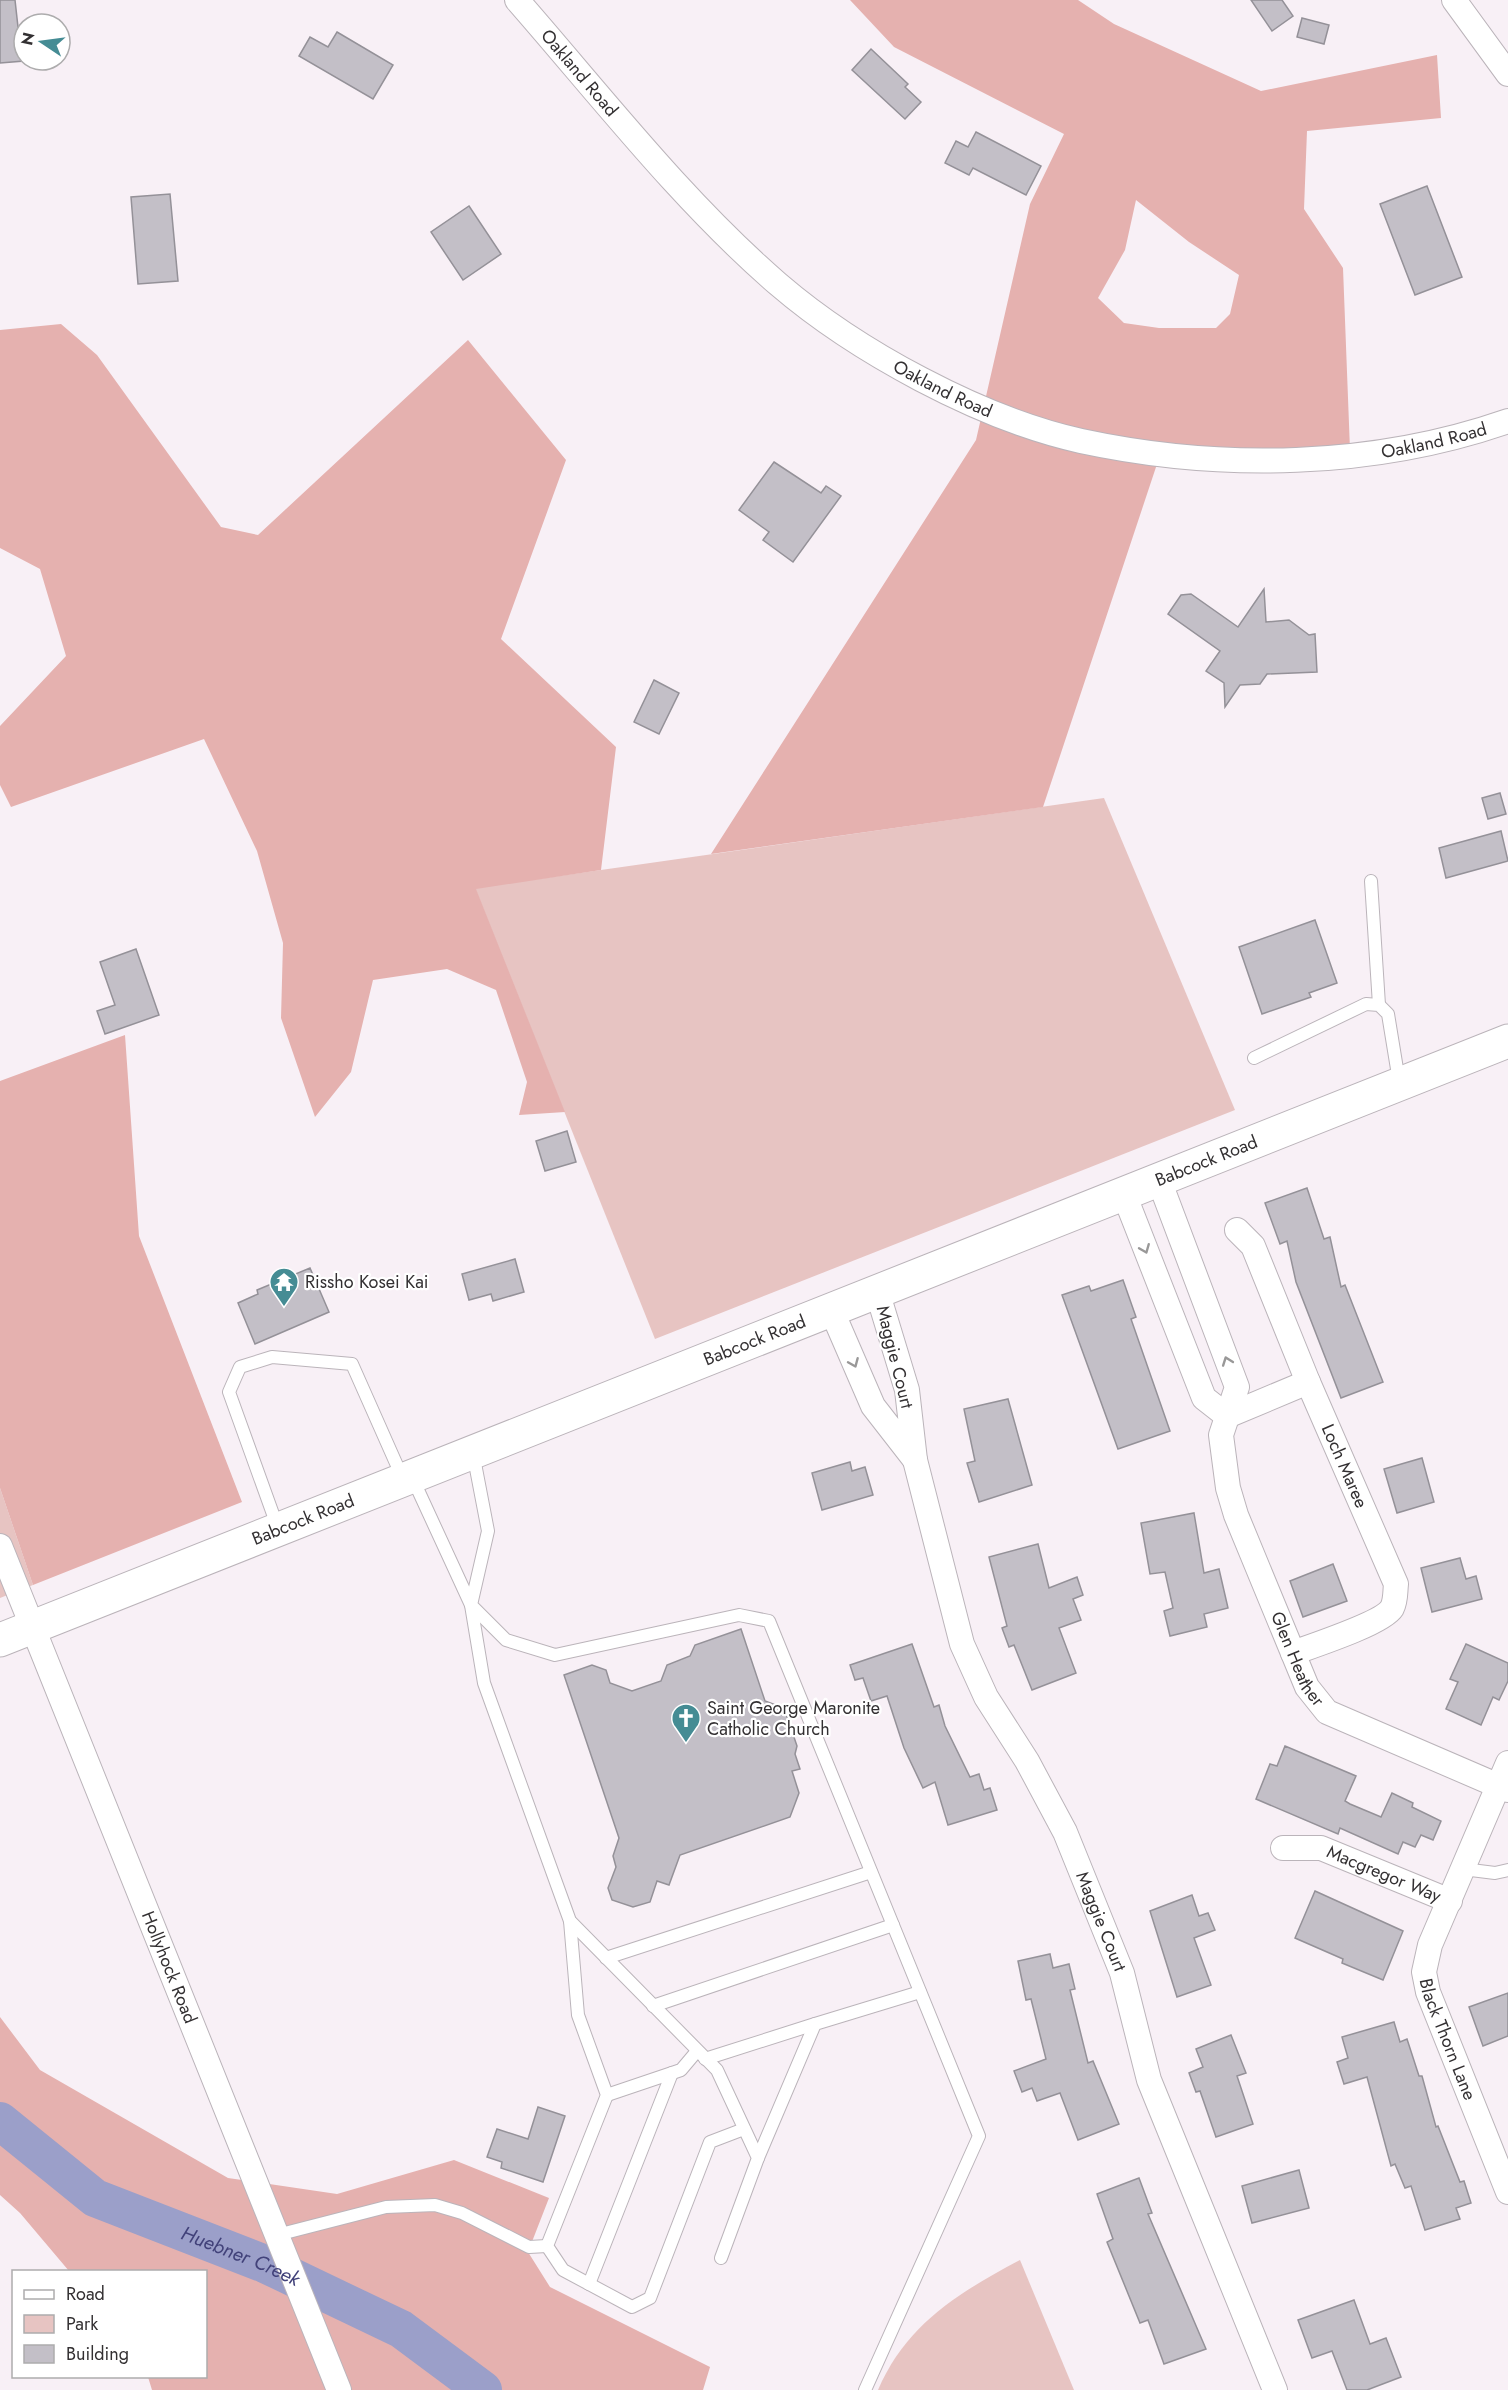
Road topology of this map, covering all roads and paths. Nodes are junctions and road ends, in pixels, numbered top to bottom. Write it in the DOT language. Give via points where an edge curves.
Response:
graph roads {
  1 [pos="517,0"];
  2 [pos="1454,0"];
  3 [pos="1508,74"];
  4 [pos="1508,421"];
  5 [pos="1371,881"];
  6 [pos="1379,1005"];
  7 [pos="1508,1041"];
  8 [pos="1254,1058"];
  9 [pos="1400,1083"];
  10 [pos="1159,1180"];
  11 [pos="1124,1194"];
  12 [pos="1237,1230"];
  13 [pos="878,1291"];
  14 [pos="831,1309"];
  15 [pos="1308,1382"];
  16 [pos="1227,1416"];
  17 [pos="473,1452"];
  18 [pos="915,1460"];
  19 [pos="407,1478"];
  20 [pos="279,1529"];
  21 [pos="0,1546"];
  22 [pos="471,1605"];
  23 [pos="32,1628"];
  24 [pos="0,1640"];
  25 [pos="1293,1653"];
  26 [pos="1508,1763"];
  27 [pos="1503,1788"];
  28 [pos="1283,1848"];
  29 [pos="1464,1869"];
  30 [pos="1508,1870"];
  31 [pos="871,1872"];
  32 [pos="1450,1901"];
  33 [pos="570,1922"];
  34 [pos="893,1925"];
  35 [pos="606,1958"];
  36 [pos="920,1992"];
  37 [pos="653,2006"];
  38 [pos="815,2024"];
  39 [pos="701,2055"];
  40 [pos="672,2073"];
  41 [pos="607,2095"];
  42 [pos="744,2129"];
  43 [pos="758,2158"];
  44 [pos="1508,2192"];
  45 [pos="277,2236"];
  46 [pos="548,2246"];
  47 [pos="720,2258"];
  48 [pos="589,2284"];
  49 [pos="339,2390"];
  50 [pos="865,2390"];
  51 [pos="1275,2390"];
  1 -- 4 [label="street, Oakland Road" via="689,197 779,285 845,334 931,384 1011,419 1079,441 1151,453 1303,460 1375,454"];
  2 -- 3 [label="street"];
  5 -- 6 [label="lane"];
  6 -- 8 [label="lane" via="1366,1004"];
  6 -- 9 [label="lane" via="1388,1014"];
  7 -- 9 [label="main road, Babcock Road"];
  9 -- 10 [label="main road, Babcock Road"];
  10 -- 11 [label="main road, Babcock Road"];
  16 -- 10 [label="street, Glen Heather, one-way" via="1237,1387"];
  11 -- 13 [label="main road, Babcock Road"];
  11 -- 16 [label="street, one-way" via="1204,1398"];
  12 -- 15 [label="street, Loch Maree" via="1253,1246"];
  13 -- 14 [label="main road, Babcock Road"];
  13 -- 18 [label="street, Maggie Court" via="907,1390"];
  14 -- 17 [label="main road, Babcock Road"];
  14 -- 18 [label="street, Maggie Court, one-way" via="873,1406"];
  15 -- 16 [label="street"];
  15 -- 25 [label="street, Loch Maree" via="1396,1584 1391,1610 1365,1626"];
  16 -- 25 [label="street, Glen Heather" via="1221,1435 1228,1488"];
  17 -- 19 [label="main road, Babcock Road"];
  17 -- 22 [label="lane" via="488,1530"];
  18 -- 51 [label="street, Maggie Court" via="962,1644 986,1697 1028,1761 1065,1832 1122,1973 1149,2080"];
  19 -- 20 [label="main road, Babcock Road"];
  19 -- 20 [label="lane" via="352,1364 272,1357 240,1367 229,1392"];
  19 -- 22 [label="lane"];
  20 -- 23 [label="main road, Babcock Road"];
  21 -- 23 [label="street, Hollyhock Road"];
  22 -- 31 [label="lane" via="506,1640 555,1655 739,1615 769,1621"];
  22 -- 33 [label="lane" via="484,1683"];
  23 -- 24 [label="main road, Babcock Road"];
  23 -- 45 [label="street, Hollyhock Road"];
  25 -- 27 [label="street, Glen Heather" via="1307,1687 1327,1712"];
  26 -- 27 [label="street, Black Thorn Lane"];
  27 -- 29 [label="street, Black Thorn Lane"];
  28 -- 32 [label="street, Macgregor Way" via="1321,1848"];
  29 -- 30 [label="lane" via="1496,1873"];
  29 -- 32 [label="street, Black Thorn Lane"];
  31 -- 34 [label="lane"];
  31 -- 35 [label="lane"];
  32 -- 44 [label="street, Black Thorn Lane" via="1426,1957 1424,1972 1428,1992"];
  33 -- 35 [label="lane"];
  33 -- 41 [label="lane" via="579,2015"];
  34 -- 36 [label="lane"];
  34 -- 37 [label="lane"];
  35 -- 37 [label="lane"];
  36 -- 38 [label="lane"];
  36 -- 50 [label="lane" via="979,2136"];
  37 -- 39 [label="lane"];
  38 -- 39 [label="lane"];
  38 -- 43 [label="lane"];
  39 -- 40 [label="lane"];
  39 -- 42 [label="lane" via="717,2070"];
  40 -- 41 [label="lane"];
  40 -- 48 [label="lane"];
  41 -- 46 [label="lane"];
  42 -- 43 [label="lane"];
  42 -- 48 [label="lane" via="710,2142 650,2298 632,2307"];
  43 -- 47 [label="lane"];
  45 -- 46 [label="lane" via="386,2207 435,2205 462,2213 529,2247"];
  45 -- 49 [label="street, Hollyhock Road"];
  46 -- 48 [label="lane" via="563,2270"];
}
